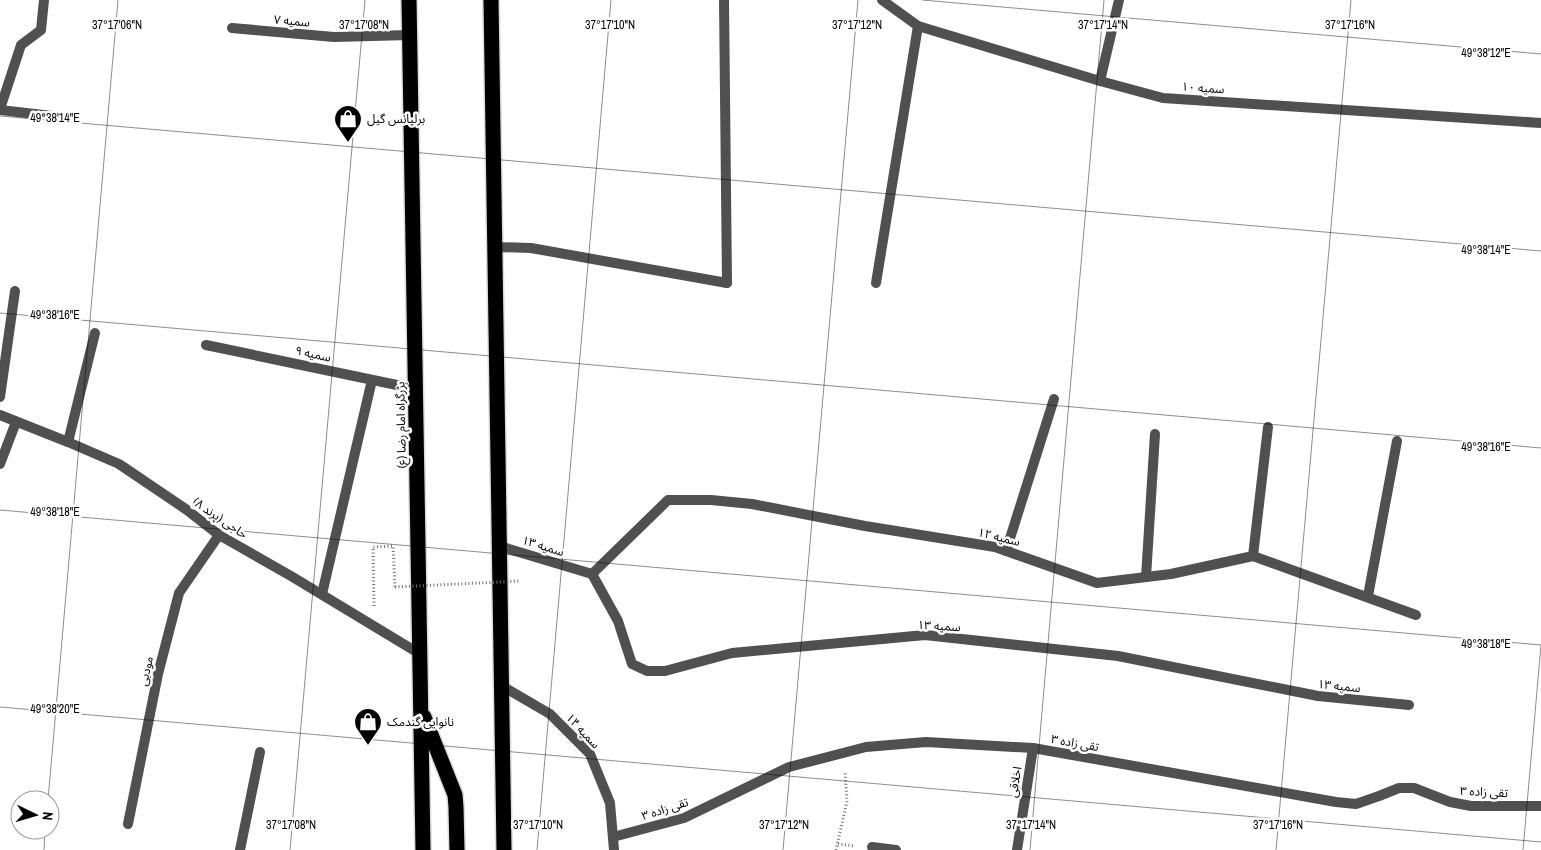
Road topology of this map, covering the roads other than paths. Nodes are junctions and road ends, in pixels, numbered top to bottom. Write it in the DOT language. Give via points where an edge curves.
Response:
graph roads {
  1 [pos="44,0"];
  2 [pos="409,0"];
  3 [pos="491,0"];
  4 [pos="724,0"];
  5 [pos="882,0"];
  6 [pos="1119,0"];
  7 [pos="918,26"];
  8 [pos="232,28"];
  9 [pos="410,35"];
  10 [pos="1100,81"];
  11 [pos="0,110"];
  12 [pos="61,117"];
  13 [pos="1541,123"];
  14 [pos="494,248"];
  15 [pos="876,283"];
  16 [pos="16,291"];
  17 [pos="95,333"];
  18 [pos="206,344"];
  19 [pos="372,380"];
  20 [pos="416,389"];
  21 [pos="0,397"];
  22 [pos="1054,399"];
  23 [pos="0,415"];
  24 [pos="16,422"];
  25 [pos="1268,427"];
  26 [pos="1154,434"];
  27 [pos="1397,441"];
  28 [pos="68,442"];
  29 [pos="0,464"];
  30 [pos="220,536"];
  31 [pos="500,546"];
  32 [pos="1006,551"];
  33 [pos="1254,556"];
  34 [pos="592,574"];
  35 [pos="1146,577"];
  36 [pos="322,594"];
  37 [pos="1368,596"];
  38 [pos="1416,615"];
  39 [pos="420,654"];
  40 [pos="502,686"];
  41 [pos="1409,705"];
  42 [pos="421,709"];
  43 [pos="1032,748"];
  44 [pos="260,752"];
  45 [pos="1541,806"];
  46 [pos="128,824"];
  47 [pos="613,837"];
  48 [pos="872,847"];
  49 [pos="240,850"];
  50 [pos="423,850"];
  51 [pos="456,850"];
  52 [pos="504,850"];
  53 [pos="614,850"];
  54 [pos="896,850"];
  55 [pos="1017,850"];
  1 -- 11 [label="street" via="41,30 20,45"];
  2 -- 9 [label="highway, بزرگراه امام رضا (ع)"];
  3 -- 14 [label="highway"];
  4 -- 14 [label="street" via="727,283 531,248"];
  5 -- 7 [label="street, سمیه ۱۰"];
  6 -- 10 [label="street"];
  7 -- 10 [label="street, سمیه ۱۰"];
  7 -- 15 [label="street"];
  8 -- 9 [label="street, سمیه ۷" via="334,37"];
  9 -- 20 [label="highway, بزرگراه امام رضا (ع)"];
  10 -- 13 [label="street, سمیه ۱۰" via="1163,98"];
  11 -- 12 [label="street"];
  14 -- 31 [label="highway"];
  16 -- 21 [label="street"];
  17 -- 28 [label="street"];
  18 -- 19 [label="street, سمیه ۹"];
  19 -- 20 [label="street, سمیه ۹"];
  19 -- 36 [label="street"];
  20 -- 39 [label="highway, بزرگراه امام رضا (ع)"];
  22 -- 32 [label="street"];
  23 -- 24 [label="street, حاجی (پرند ۸)"];
  24 -- 28 [label="street, حاجی (پرند ۸)"];
  24 -- 29 [label="street"];
  25 -- 33 [label="street"];
  26 -- 35 [label="street"];
  27 -- 37 [label="street"];
  28 -- 30 [label="street, حاجی (پرند ۸)" via="119,464"];
  30 -- 36 [label="street, حاجی (پرند ۸)"];
  30 -- 46 [label="street, مودبی" via="178,593"];
  31 -- 34 [label="street, سمیه ۱۳"];
  31 -- 40 [label="highway"];
  32 -- 34 [label="street, سمیه ۱۲" via="752,504 668,500"];
  32 -- 35 [label="street, سمیه ۱۲" via="1097,583"];
  33 -- 35 [label="street, سمیه ۱۲"];
  33 -- 37 [label="street"];
  34 -- 41 [label="street, سمیه ۱۳" via="618,621 632,664 647,671 665,671 732,653 925,635 1118,656 1318,696"];
  36 -- 39 [label="street, حاجی (پرند ۸)"];
  37 -- 38 [label="street"];
  39 -- 42 [label="highway, بزرگراه امام رضا (ع)"];
  40 -- 47 [label="street, سمیه ۱۴" via="550,714 590,754 610,802"];
  40 -- 52 [label="highway"];
  42 -- 50 [label="highway, بزرگراه امام رضا (ع)"];
  42 -- 51 [label="highway" via="455,795"];
  43 -- 45 [label="street, تقی زاده ۳" via="1336,802 1356,804 1399,788 1414,788 1450,802 1471,806"];
  43 -- 47 [label="street, تقی زاده ۳" via="926,742 866,747 788,767 684,818"];
  43 -- 55 [label="street, اخلاقی"];
  44 -- 49 [label="street"];
  47 -- 53 [label="street, سمیه ۱۴"];
  48 -- 54 [label="street"];
}
